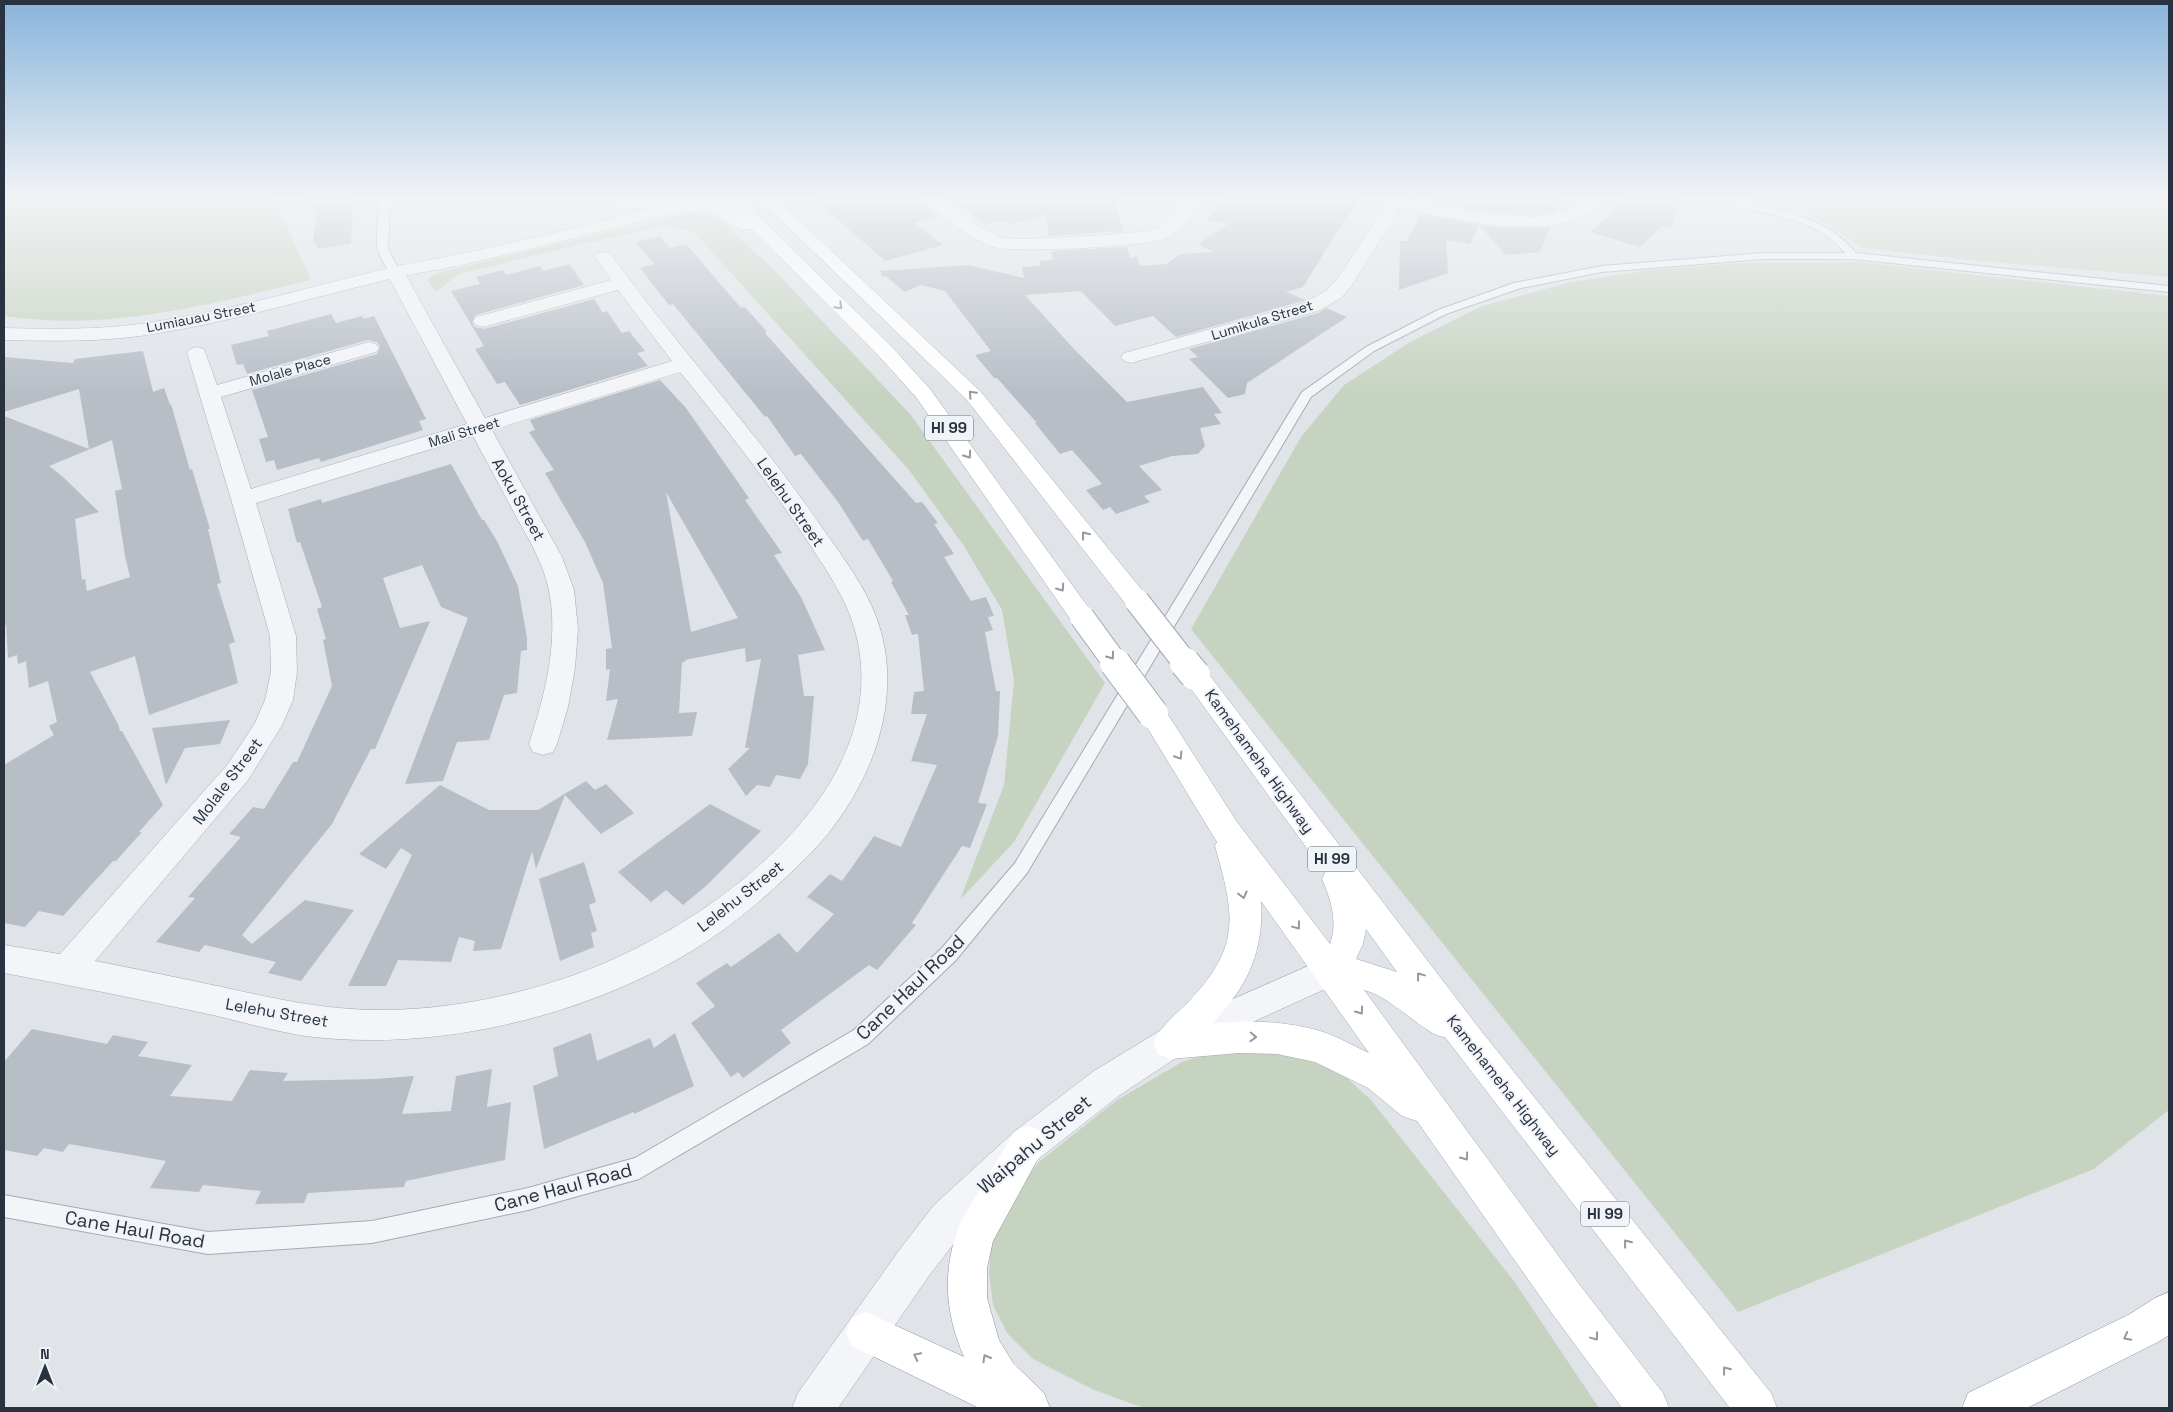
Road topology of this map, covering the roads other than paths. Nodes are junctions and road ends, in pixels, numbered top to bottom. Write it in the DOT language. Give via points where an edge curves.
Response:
graph roads {
  1 [pos="389,261"];
  2 [pos="427,261"];
  3 [pos="454,261"];
  4 [pos="607,261"];
  5 [pos="793,261"];
  6 [pos="833,261"];
  7 [pos="1359,261"];
  8 [pos="1688,261"];
  9 [pos="1900,261"];
  10 [pos="395,272"];
  11 [pos="622,283"];
  12 [pos="2169,289"];
  13 [pos="483,321"];
  14 [pos="4,334"];
  15 [pos="369,348"];
  16 [pos="197,353"];
  17 [pos="1131,357"];
  18 [pos="685,364"];
  19 [pos="211,393"];
  20 [pos="480,427"];
  21 [pos="243,499"];
  22 [pos="543,744"];
  23 [pos="1226,831"];
  24 [pos="1328,854"];
  25 [pos="4,959"];
  26 [pos="67,970"];
  27 [pos="1331,971"];
  28 [pos="1170,1043"];
  29 [pos="1470,1043"];
  30 [pos="1445,1129"];
  31 [pos="1028,1144"];
  32 [pos="4,1206"];
  33 [pos="2169,1312"];
  34 [pos="866,1332"];
  35 [pos="813,1408"];
  36 [pos="1024,1408"];
  37 [pos="1028,1408"];
  38 [pos="1648,1408"];
  39 [pos="1756,1408"];
  40 [pos="1983,1408"];
  1 -- 10 [label="lane"];
  2 -- 10 [label="street, Lumiauau Street"];
  3 -- 10 [label="street, Lumiauau Street"];
  4 -- 11 [label="street, Lelehu Street"];
  5 -- 23 [label="main road, HI 99, one-way, bridge" via="884,350 922,393 1153,714"];
  24 -- 6 [label="main road, Kamehameha Highway / HI 99, one-way, bridge" via="1196,675 974,396"];
  7 -- 17 [label="street, Lumikula Street" via="1334,294 1311,307"];
  8 -- 32 [label="lane, Cane Haul Road" via="1602,269 1518,285 1442,312 1394,336 1370,349 1306,395 1021,868 949,954 862,1037 639,1168 528,1199 372,1232 208,1243"];
  9 -- 12 [label="lane"];
  10 -- 14 [label="street, Lumiauau Street" via="217,316 138,330"];
  10 -- 20 [label="street, Aoku Street"];
  11 -- 13 [label="street"];
  11 -- 18 [label="street, Lelehu Street"];
  15 -- 19 [label="street, Molale Place"];
  16 -- 19 [label="street, Molale Street"];
  18 -- 20 [label="street, Mali Street"];
  18 -- 26 [label="street, Lelehu Street" via="799,508 857,600 869,633 875,668 873,705 864,744 847,780 820,822 787,860 696,931 637,964 574,990 467,1019 365,1025 314,1022"];
  19 -- 21 [label="street, Molale Street"];
  20 -- 21 [label="street, Mali Street"];
  20 -- 22 [label="street, Aoku Street" via="550,557 561,589 565,621 564,660 555,707"];
  21 -- 26 [label="street, Molale Street" via="283,636 284,672 279,700 267,727 238,772"];
  23 -- 27 [label="main road, HI 99, one-way"];
  23 -- 28 [label="main road, one-way" via="1245,902 1246,925 1241,954 1230,980 1212,1003"];
  24 -- 27 [label="main road" via="1348,902 1350,923 1347,945"];
  29 -- 24 [label="main road, Kamehameha Highway / HI 99, one-way"];
  25 -- 26 [label="street, Lelehu Street"];
  27 -- 28 [label="street, Waipahu Street"];
  27 -- 29 [label="main road" via="1379,979 1420,1004"];
  27 -- 30 [label="main road, HI 99, one-way"];
  28 -- 30 [label="main road, one-way" via="1239,1037 1277,1038 1320,1047 1381,1076"];
  28 -- 31 [label="street, Waipahu Street" via="1107,1083"];
  39 -- 29 [label="main road, Kamehameha Highway / HI 99, one-way"];
  30 -- 38 [label="main road, HI 99, one-way"];
  31 -- 34 [label="street, Waipahu Street" via="948,1219"];
  37 -- 31 [label="main road, one-way" via="998,1378 981,1349 968,1298 967,1268 975,1235"];
  33 -- 40 [label="main road, one-way" via="2144,1328"];
  34 -- 35 [label="street, Waipahu Street"];
  36 -- 34 [label="main road, one-way"];
}
